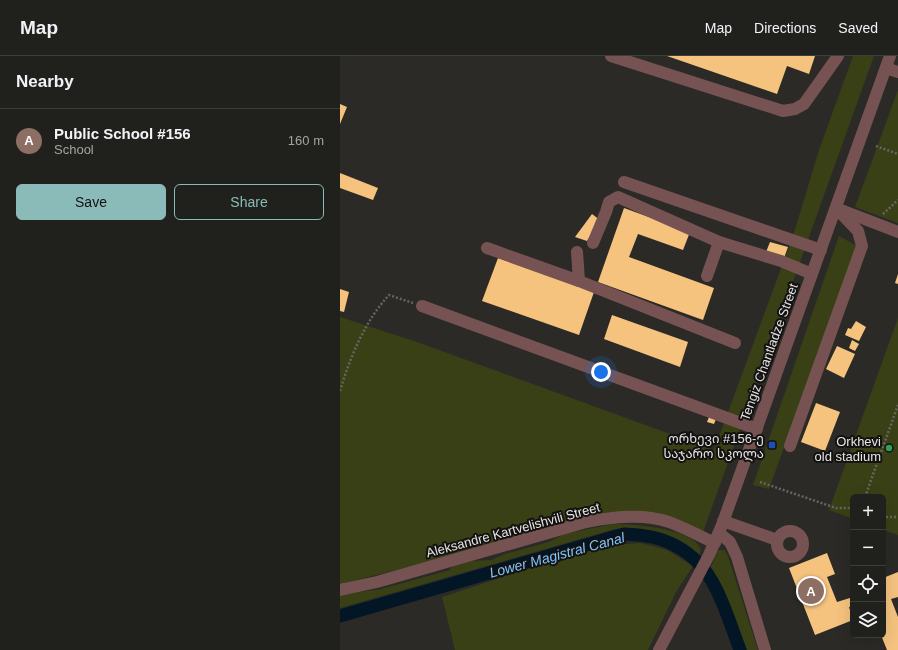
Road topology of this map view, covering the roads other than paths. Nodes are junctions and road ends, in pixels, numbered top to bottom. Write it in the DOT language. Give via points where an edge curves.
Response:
graph roads {
  1 [pos="610,56"];
  2 [pos="838,56"];
  3 [pos="890,56"];
  4 [pos="886,68"];
  5 [pos="898,72"];
  6 [pos="624,182"];
  7 [pos="836,208"];
  8 [pos="898,232"];
  9 [pos="720,242"];
  10 [pos="592,243"];
  11 [pos="487,248"];
  12 [pos="820,250"];
  13 [pos="577,252"];
  14 [pos="812,274"];
  15 [pos="707,276"];
  16 [pos="579,281"];
  17 [pos="422,306"];
  18 [pos="735,343"];
  19 [pos="757,429"];
  20 [pos="790,446"];
  21 [pos="724,521"];
  22 [pos="717,538"];
  23 [pos="778,540"];
  24 [pos="340,590"];
  25 [pos="659,650"];
  26 [pos="765,650"];
  1 -- 2 [label="street" via="783,111 804,104"];
  3 -- 4 [label="street, Tengiz Chantladze Street"];
  4 -- 5 [label="street"];
  4 -- 7 [label="street, Tengiz Chantladze Street"];
  6 -- 12 [label="street"];
  7 -- 8 [label="street"];
  7 -- 12 [label="street, Tengiz Chantladze Street"];
  7 -- 20 [label="street" via="858,231 862,246"];
  9 -- 10 [label="street" via="618,196 609,202"];
  9 -- 14 [label="street" via="781,261"];
  9 -- 15 [label="street"];
  11 -- 16 [label="street"];
  12 -- 14 [label="street, Tengiz Chantladze Street"];
  13 -- 16 [label="street"];
  14 -- 19 [label="street, Tengiz Chantladze Street"];
  16 -- 18 [label="street"];
  17 -- 19 [label="street"];
  19 -- 21 [label="street, Tengiz Chantladze Street"];
  21 -- 22 [label="street, Tengiz Chantladze Street"];
  21 -- 23 [label="street"];
  22 -- 24 [label="street, Aleksandre Kartvelishvili Street" via="669,522 617,517 586,522 377,582"];
  22 -- 25 [label="street, Tengiz Chantladze Street"];
  22 -- 26 [label="street" via="730,542 737,557"];
}
